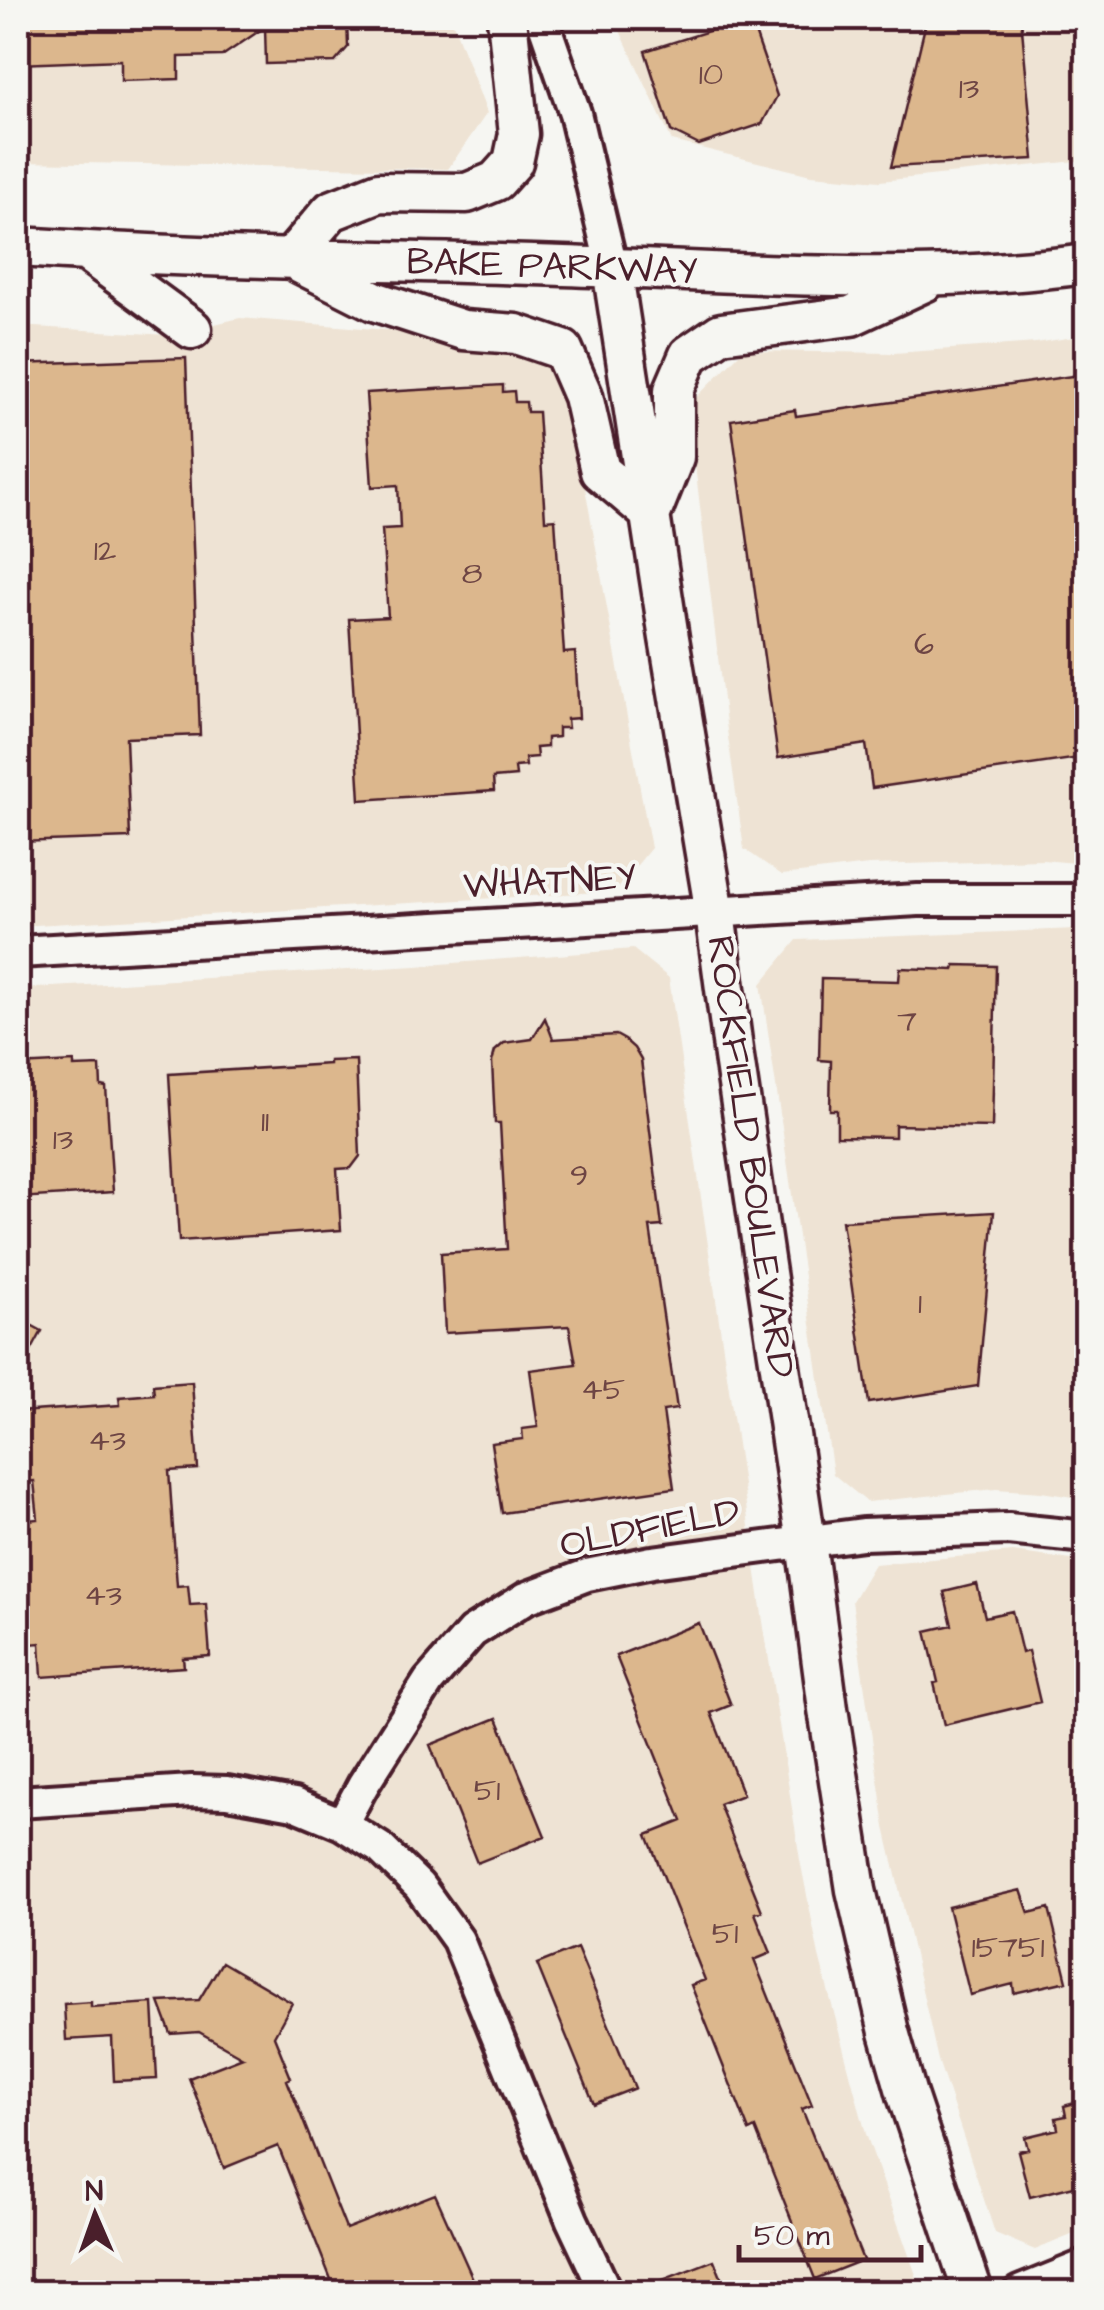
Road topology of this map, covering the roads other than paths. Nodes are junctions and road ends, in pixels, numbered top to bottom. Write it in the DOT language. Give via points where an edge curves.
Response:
graph roads {
  1 [pos="507,18"];
  2 [pos="542,18"];
  3 [pos="18,247"];
  4 [pos="87,252"];
  5 [pos="290,259"];
  6 [pos="1086,264"];
  7 [pos="612,268"];
  8 [pos="938,276"];
  9 [pos="192,329"];
  10 [pos="652,514"];
  11 [pos="1086,900"];
  12 [pos="715,913"];
  13 [pos="18,952"];
  14 [pos="1086,1537"];
  15 [pos="806,1542"];
  16 [pos="18,1802"];
  17 [pos="342,1824"];
  18 [pos="1086,2265"];
  19 [pos="606,2292"];
  20 [pos="974,2292"];
  21 [pos="1019,2292"];
  1 -- 5 [label="main road" via="518,134 514,162 496,181 468,193 378,192 331,212"];
  2 -- 7 [label="street, ROCKFIELD BOULEVARD" via="576,113"];
  3 -- 4 [label="main road, BAKE PARKWAY"];
  4 -- 5 [label="main road, BAKE PARKWAY"];
  4 -- 9 [label="main road"];
  5 -- 7 [label="main road, BAKE PARKWAY"];
  5 -- 10 [label="main road" via="374,301 463,330 516,334 563,350 583,396 600,471"];
  6 -- 8 [label="main road, BAKE PARKWAY"];
  7 -- 8 [label="main road, BAKE PARKWAY"];
  7 -- 10 [label="main road, ROCKFIELD BOULEVARD"];
  8 -- 10 [label="main road" via="851,316 721,333 689,355 674,390 674,457"];
  10 -- 12 [label="main road, ROCKFIELD BOULEVARD"];
  11 -- 12 [label="street, WHATNEY" via="918,900"];
  12 -- 13 [label="street, WHATNEY"];
  12 -- 15 [label="main road, ROCKFIELD BOULEVARD"];
  14 -- 15 [label="street, OLDFIELD" via="1008,1529"];
  15 -- 17 [label="street, OLDFIELD" via="587,1575 495,1616 430,1681"];
  15 -- 20 [label="main road, ROCKFIELD BOULEVARD" via="862,1916 907,2095"];
  16 -- 17 [label="street" via="227,1792 294,1804"];
  17 -- 19 [label="street" via="419,1886 458,1940"];
  18 -- 21 [label="street"];
}
